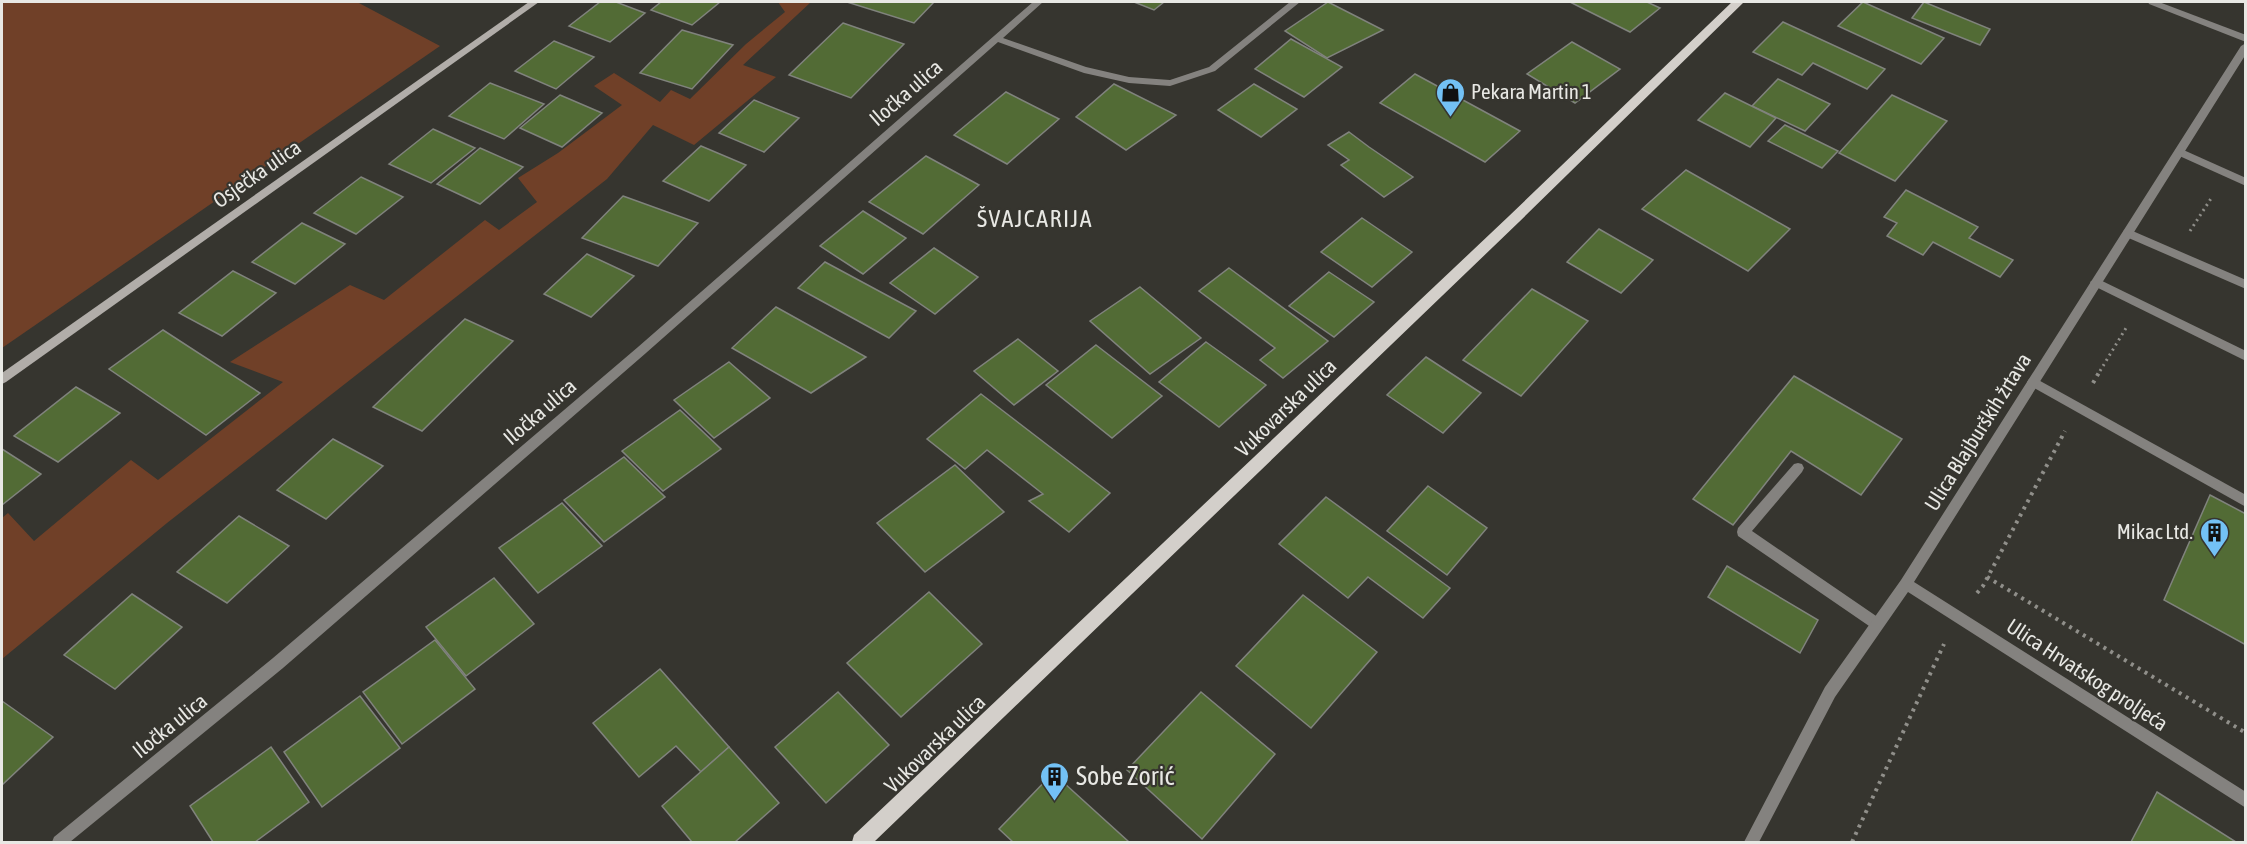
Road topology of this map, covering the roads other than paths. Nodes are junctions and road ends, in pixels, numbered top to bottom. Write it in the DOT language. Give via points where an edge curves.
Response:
graph roads {
  1 [pos="534,2"];
  2 [pos="1038,2"];
  3 [pos="1295,2"];
  4 [pos="1738,2"];
  5 [pos="2152,2"];
  6 [pos="998,39"];
  7 [pos="2246,39"];
  8 [pos="2246,46"];
  9 [pos="2179,152"];
  10 [pos="2246,183"];
  11 [pos="2128,233"];
  12 [pos="2096,282"];
  13 [pos="2246,285"];
  14 [pos="2246,357"];
  15 [pos="2,379"];
  16 [pos="2033,382"];
  17 [pos="1798,468"];
  18 [pos="2246,502"];
  19 [pos="1906,584"];
  20 [pos="1877,624"];
  21 [pos="2246,801"];
  22 [pos="59,843"];
  23 [pos="861,843"];
  24 [pos="1751,843"];
  1 -- 15 [label="street, Osječka ulica"];
  2 -- 6 [label="street, Iločka ulica"];
  3 -- 6 [label="street" via="1212,69 1170,82 1130,80 1084,70"];
  4 -- 23 [label="main road, Vukovarska ulica"];
  5 -- 7 [label="street"];
  6 -- 22 [label="street, Iločka ulica" via="305,640"];
  8 -- 9 [label="street, Ulica Blajburških žrtava"];
  9 -- 10 [label="street"];
  9 -- 11 [label="street, Ulica Blajburških žrtava"];
  11 -- 12 [label="street, Ulica Blajburških žrtava"];
  11 -- 13 [label="street"];
  12 -- 14 [label="street"];
  12 -- 16 [label="street, Ulica Blajburških žrtava"];
  16 -- 18 [label="street"];
  16 -- 19 [label="street, Ulica Blajburških žrtava"];
  17 -- 20 [label="street" via="1743,532"];
  19 -- 20 [label="street, Ulica Blajburških žrtava"];
  19 -- 21 [label="street, Ulica Hrvatskog proljeća"];
  20 -- 24 [label="street, Ulica Blajburških žrtava" via="1830,692"];
}
